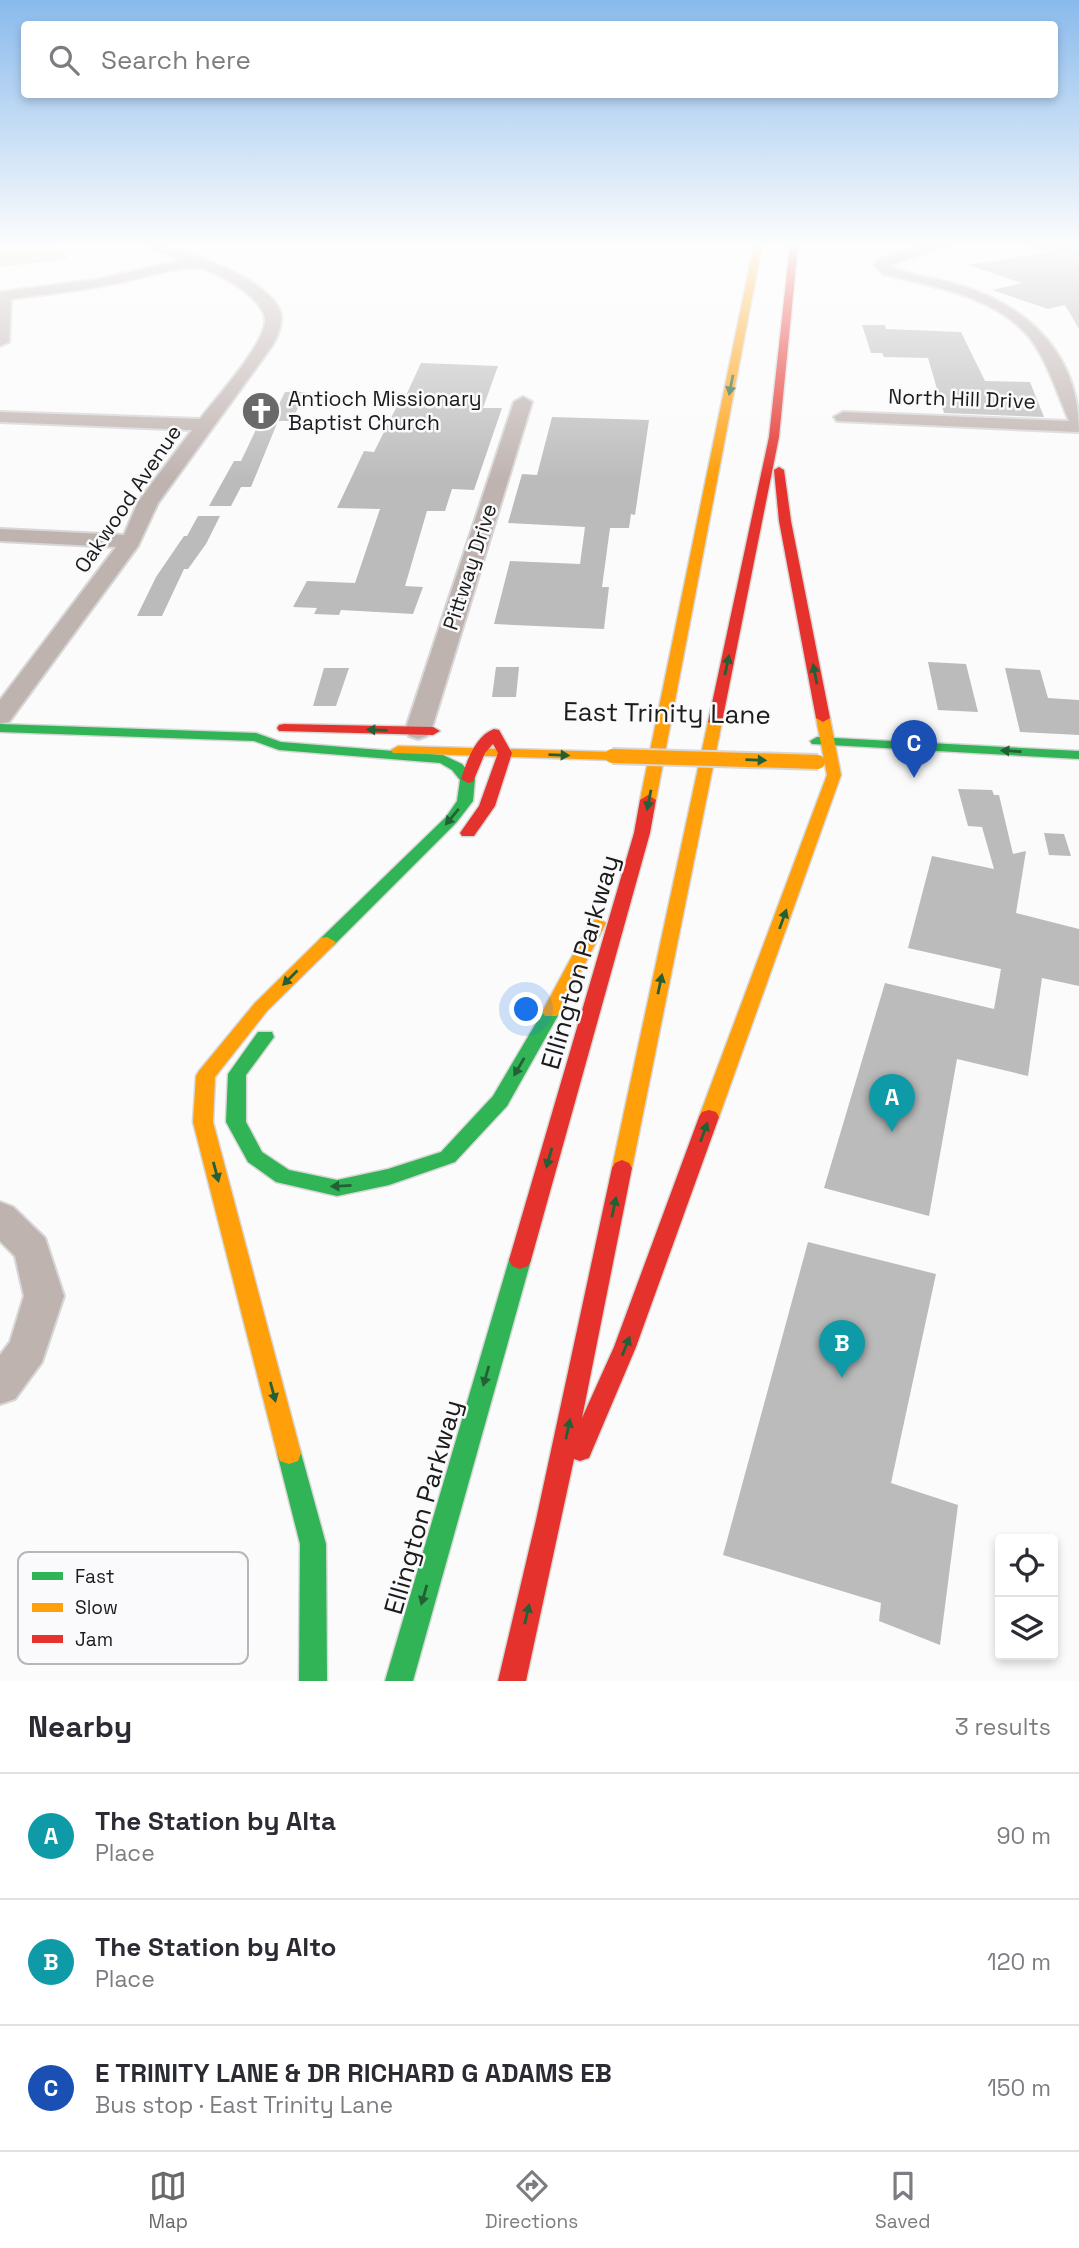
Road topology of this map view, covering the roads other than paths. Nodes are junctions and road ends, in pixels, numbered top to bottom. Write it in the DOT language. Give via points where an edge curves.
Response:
graph roads {
  1 [pos="1,323"];
  2 [pos="274,323"];
  3 [pos="743,323"];
  4 [pos="786,323"];
  5 [pos="1024,323"];
  6 [pos="1,342"];
  7 [pos="523,402"];
  8 [pos="0,417"];
  9 [pos="843,417"];
  10 [pos="205,425"];
  11 [pos="1079,426"];
  12 [pos="775,437"];
  13 [pos="0,535"];
  14 [pos="131,542"];
  15 [pos="0,717"];
  16 [pos="0,728"];
  17 [pos="418,731"];
  18 [pos="444,732"];
  19 [pos="469,732"];
  20 [pos="494,733"];
  21 [pos="513,733"];
  22 [pos="256,737"];
  23 [pos="645,737"];
  24 [pos="672,737"];
  25 [pos="698,738"];
  26 [pos="724,739"];
  27 [pos="816,741"];
  28 [pos="279,746"];
  29 [pos="478,752"];
  30 [pos="505,753"];
  31 [pos="1079,755"];
  32 [pos="832,763"];
  33 [pos="468,779"];
  34 [pos="642,833"];
  35 [pos="457,843"];
  36 [pos="277,1022"];
  37 [pos="0,1217"];
  38 [pos="0,1385"];
  39 [pos="549,1520"];
  40 [pos="313,1681"];
  41 [pos="399,1681"];
  42 [pos="512,1681"];
  1 -- 6 [label="street"];
  2 -- 10 [label="street, Oakwood Avenue" via="266,343"];
  3 -- 34 [label="main road, Ellington Parkway, one-way"];
  4 -- 12 [label="main road"];
  5 -- 11 [label="street" via="1046,350"];
  7 -- 17 [label="street, Pittway Drive"];
  8 -- 10 [label="street"];
  9 -- 11 [label="street, North Hill Drive"];
  10 -- 14 [label="street, Oakwood Avenue" via="148,502"];
  27 -- 12 [label="main road, one-way"];
  39 -- 12 [label="main road, one-way"];
  13 -- 14 [label="street"];
  14 -- 15 [label="street, Oakwood Avenue"];
  16 -- 22 [label="main road, East Trinity Lane"];
  17 -- 18 [label="main road, East Trinity Lane"];
  17 -- 22 [label="main road, East Trinity Lane, one-way" via="277,728"];
  19 -- 20 [label="main road"];
  20 -- 21 [label="main road"];
  20 -- 29 [label="main road"];
  20 -- 30 [label="main road"];
  22 -- 28 [label="main road, East Trinity Lane"];
  23 -- 24 [label="main road, East Trinity Lane"];
  25 -- 26 [label="main road, East Trinity Lane"];
  31 -- 27 [label="main road, one-way"];
  27 -- 32 [label="main road"];
  28 -- 29 [label="main road, East Trinity Lane"];
  28 -- 33 [label="main road" via="434,758 457,767"];
  29 -- 30 [label="main road, East Trinity Lane"];
  29 -- 33 [label="main road"];
  30 -- 32 [label="main road, East Trinity Lane, one-way, bridge"];
  30 -- 35 [label="main road" via="476,825"];
  39 -- 32 [label="main road, one-way" via="625,1347 828,797"];
  33 -- 40 [label="main road, one-way" via="465,801 451,820 261,1007 206,1076 203,1122 313,1544"];
  34 -- 36 [label="main road, one-way" via="573,974 500,1101 448,1157 337,1188 283,1177 255,1157 236,1122 237,1074"];
  34 -- 41 [label="main road, Ellington Parkway, one-way"];
  37 -- 38 [label="street" via="32,1249 44,1296 28,1350"];
  42 -- 39 [label="main road, one-way"];
}
